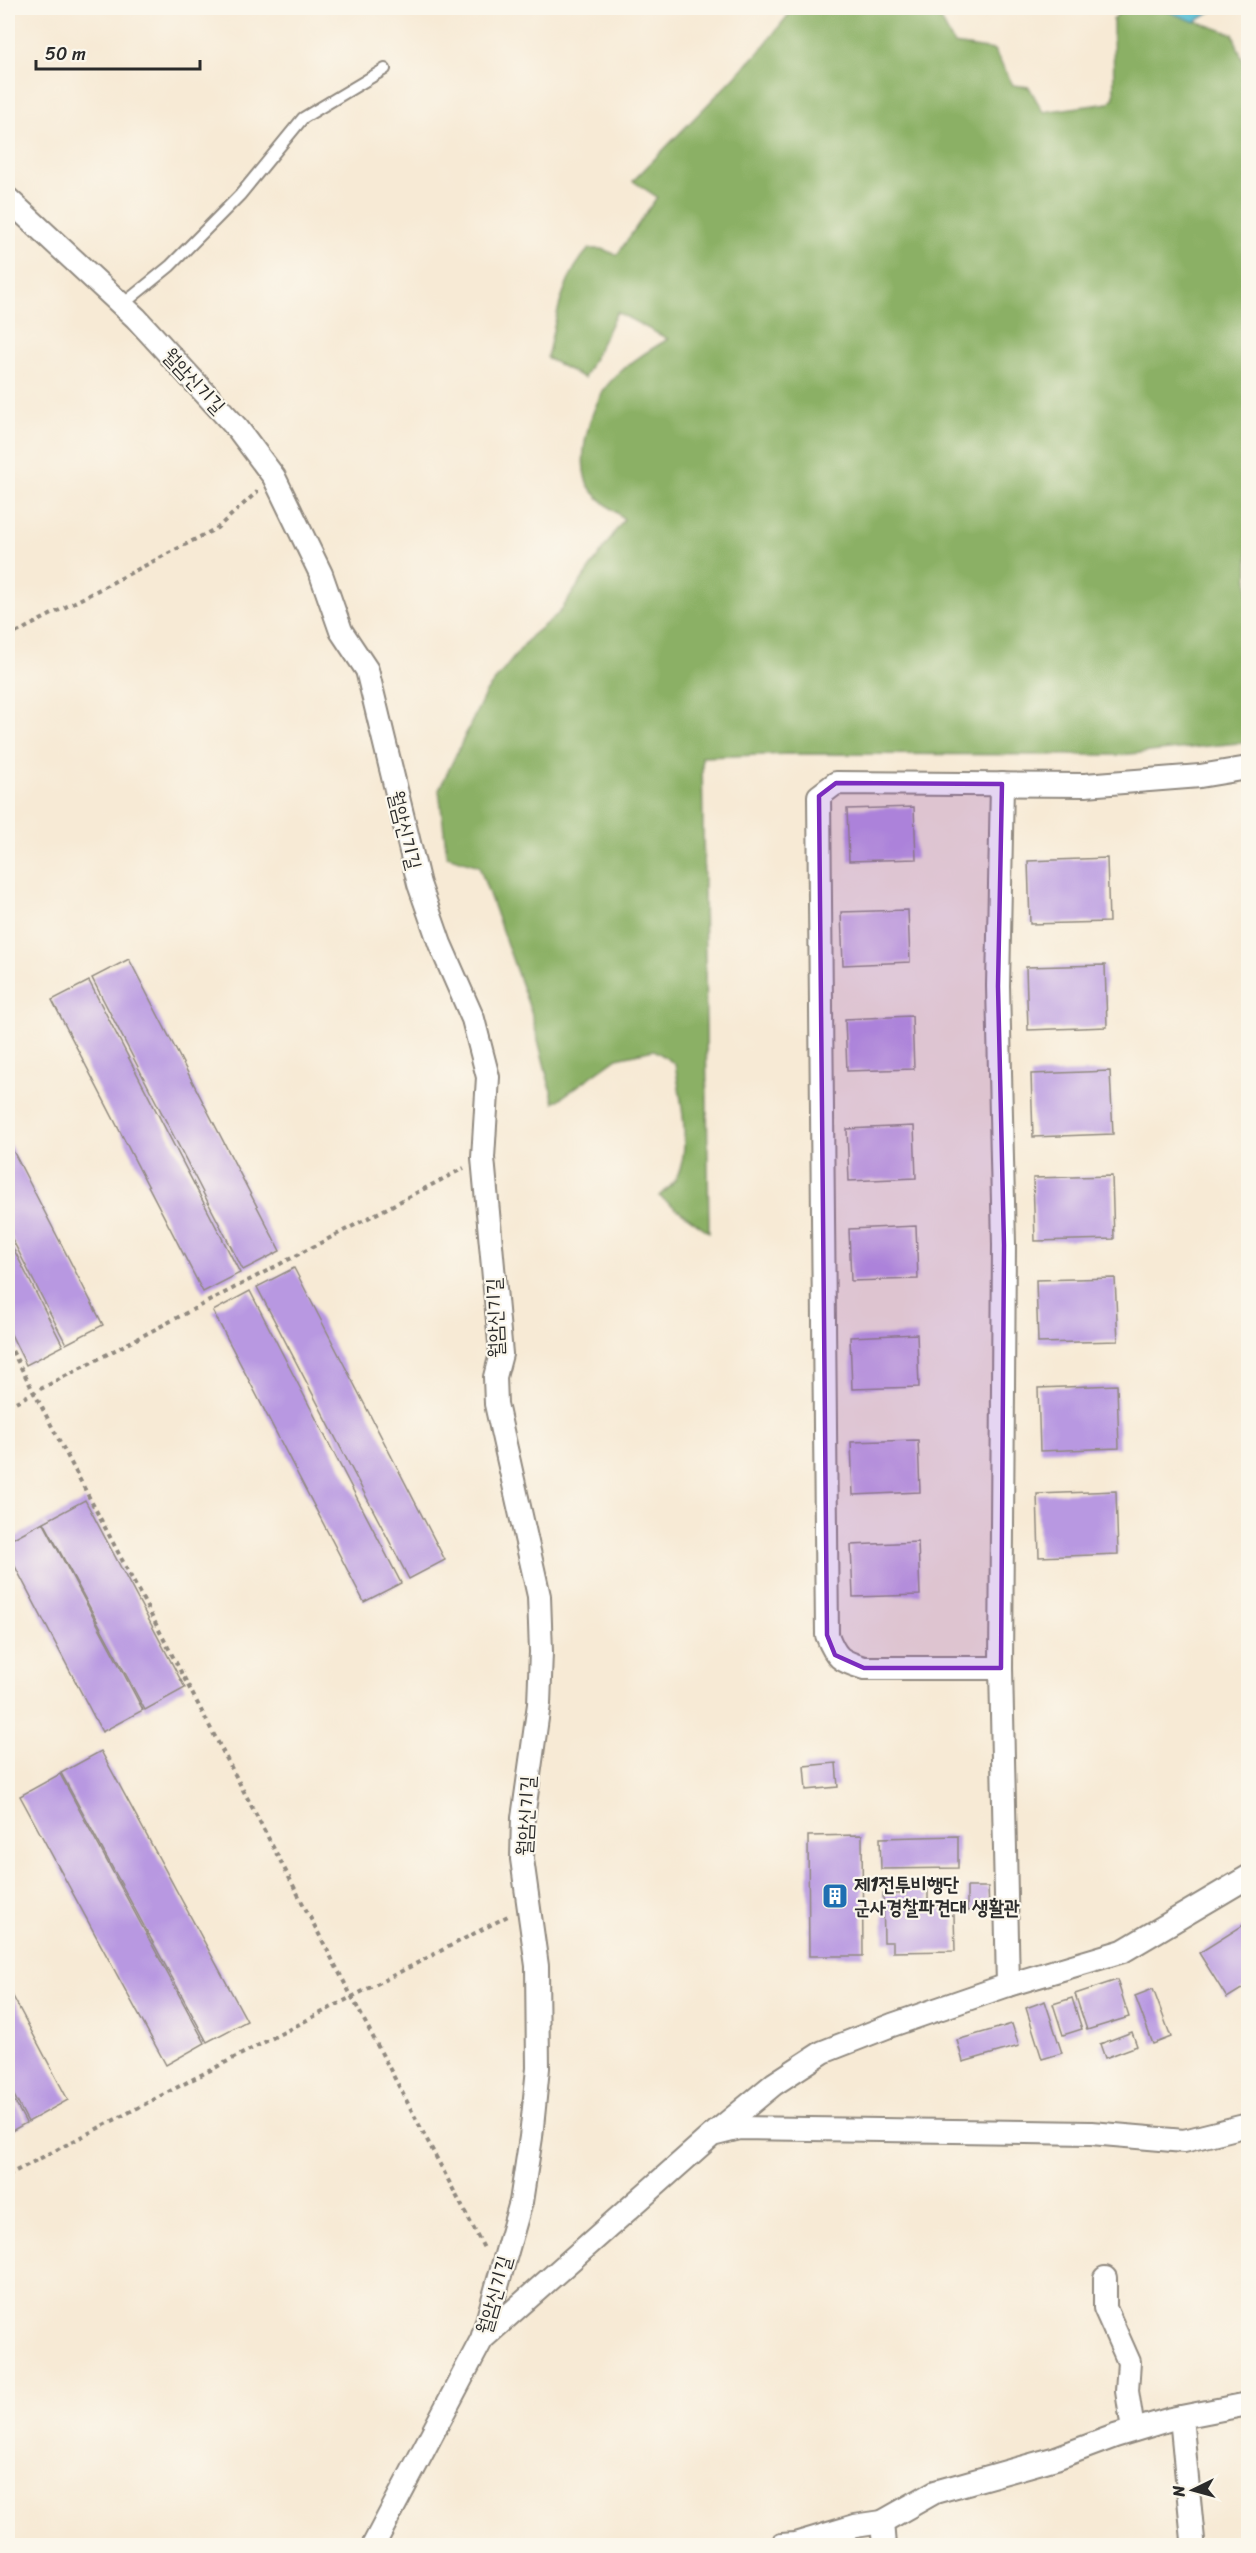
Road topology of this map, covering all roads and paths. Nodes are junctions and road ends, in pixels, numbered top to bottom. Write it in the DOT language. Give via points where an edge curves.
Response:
graph roads {
  1 [pos="385,69"];
  2 [pos="8,200"];
  3 [pos="122,305"];
  4 [pos="274,477"];
  5 [pos="8,637"];
  6 [pos="1248,768"];
  7 [pos="1002,784"];
  8 [pos="483,1158"];
  9 [pos="8,1343"];
  10 [pos="33,1393"];
  11 [pos="8,1406"];
  12 [pos="1001,1668"];
  13 [pos="1248,1877"];
  14 [pos="530,1904"];
  15 [pos="1008,1985"];
  16 [pos="351,1996"];
  17 [pos="1248,2125"];
  18 [pos="712,2135"];
  19 [pos="8,2175"];
  20 [pos="499,2277"];
  21 [pos="1105,2278"];
  22 [pos="482,2339"];
  23 [pos="1248,2404"];
  24 [pos="1181,2417"];
  25 [pos="1133,2430"];
  26 [pos="882,2522"];
  27 [pos="1193,2540"];
  28 [pos="782,2545"];
  29 [pos="372,2546"];
  30 [pos="884,2546"];
  1 -- 3 [label="lane" via="303,118 240,195 170,266"];
  2 -- 3 [label="street, 월암신기길"];
  3 -- 4 [label="street, 월암신기길" via="238,429"];
  4 -- 5 [label="path" via="217,528"];
  4 -- 8 [label="street, 월암신기길" via="321,574 341,631 367,670 418,884 473,1019 488,1077"];
  6 -- 7 [label="street" via="1085,785"];
  7 -- 12 [label="street" via="998,986 1004,1245"];
  7 -- 12 [label="street" via="836,783 819,796 817,832 827,1635 835,1655 864,1668"];
  8 -- 10 [label="path"];
  8 -- 14 [label="street, 월암신기길" via="501,1354 495,1377 496,1404 539,1596 539,1704 523,1818 522,1858"];
  9 -- 10 [label="path"];
  10 -- 11 [label="path"];
  10 -- 16 [label="path"];
  12 -- 15 [label="street"];
  13 -- 15 [label="street" via="1123,1951"];
  14 -- 16 [label="path"];
  14 -- 20 [label="street, 월암신기길" via="537,1966 538,2068 521,2202"];
  15 -- 18 [label="street" via="823,2052 774,2084"];
  16 -- 19 [label="path"];
  16 -- 20 [label="path"];
  17 -- 18 [label="street" via="1184,2141 1091,2133 740,2128"];
  18 -- 22 [label="street"];
  20 -- 22 [label="street, 월암신기길"];
  21 -- 25 [label="street" via="1105,2308 1129,2362 1127,2391"];
  22 -- 29 [label="street, 월암신기길"];
  23 -- 24 [label="street"];
  24 -- 25 [label="street"];
  24 -- 27 [label="street"];
  25 -- 26 [label="street" via="1056,2458 935,2493"];
  26 -- 28 [label="street"];
  26 -- 30 [label="street"];
}
